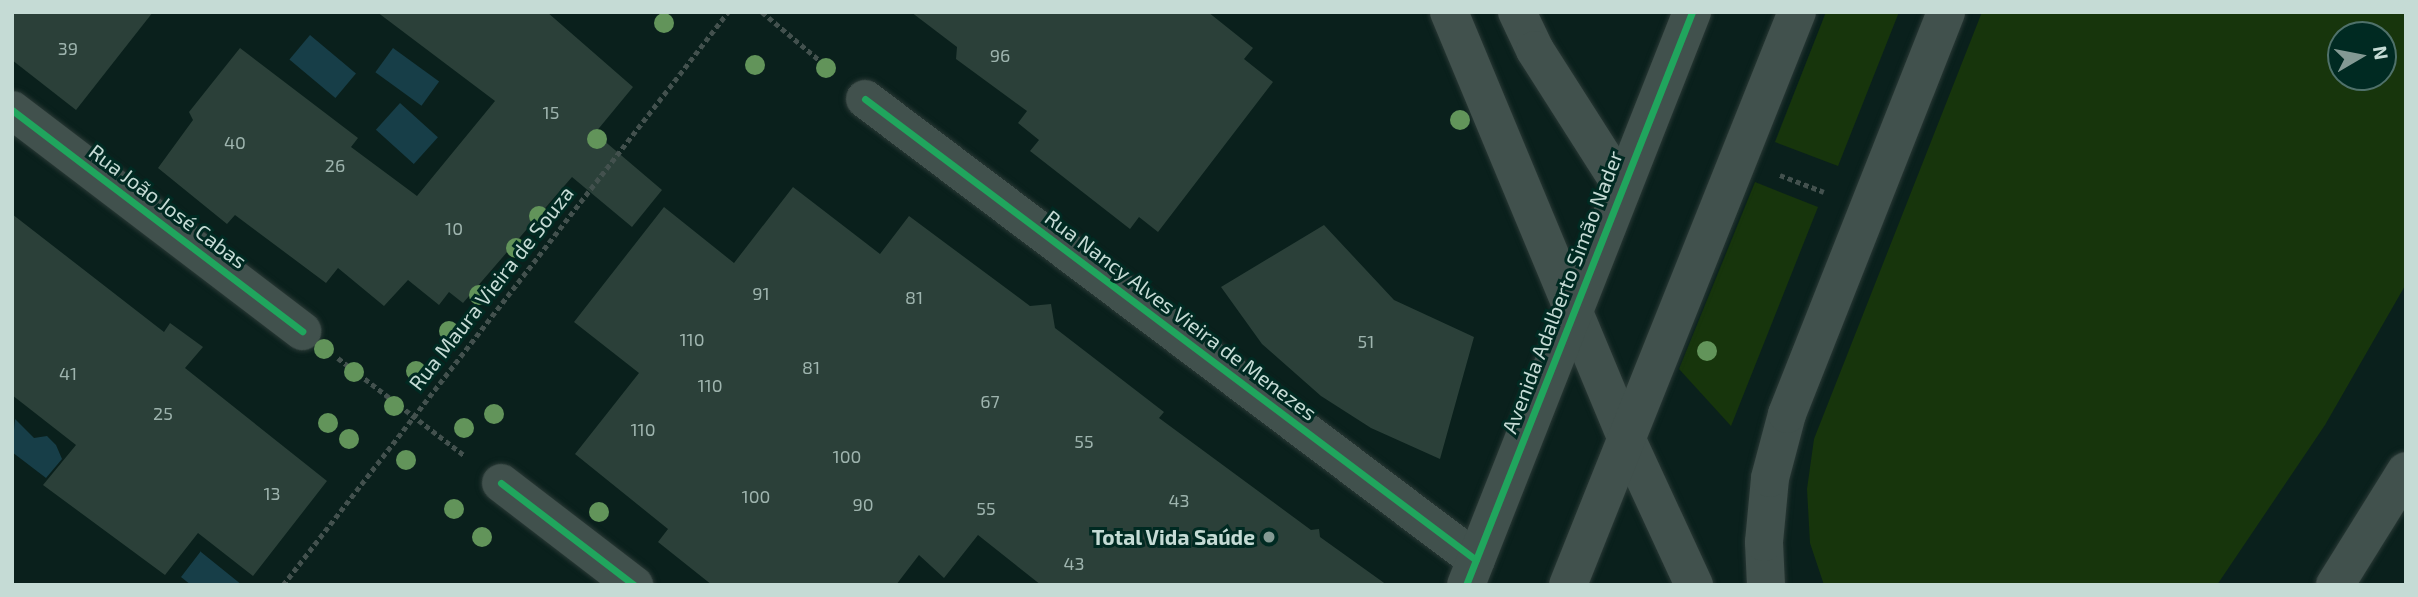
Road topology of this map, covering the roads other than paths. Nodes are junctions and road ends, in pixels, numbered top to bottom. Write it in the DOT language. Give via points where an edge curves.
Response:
graph roads {
  1 [pos="1449,12"];
  2 [pos="1517,12"];
  3 [pos="1692,12"];
  4 [pos="1797,12"];
  5 [pos="1946,12"];
  6 [pos="865,99"];
  7 [pos="12,110"];
  8 [pos="1621,186"];
  9 [pos="1572,313"];
  10 [pos="302,331"];
  11 [pos="1628,440"];
  12 [pos="2406,471"];
  13 [pos="501,483"];
  14 [pos="1471,572"];
  15 [pos="634,585"];
  16 [pos="1568,585"];
  17 [pos="1694,585"];
  18 [pos="1766,585"];
  19 [pos="2335,585"];
  1 -- 9 [label="street"];
  2 -- 8 [label="street" via="1535,50"];
  3 -- 8 [label="street, Avenida Adalberto Simão Nader"];
  4 -- 11 [label="street"];
  5 -- 18 [label="street" via="1787,414 1770,478 1763,542"];
  6 -- 14 [label="street, Rua Nancy Alves Vieira de Menezes"];
  7 -- 10 [label="street, Rua João José Cabas"];
  8 -- 9 [label="street, Avenida Adalberto Simão Nader"];
  9 -- 11 [label="street"];
  9 -- 14 [label="street, Avenida Adalberto Simão Nader"];
  11 -- 16 [label="street"];
  11 -- 17 [label="street"];
  12 -- 19 [label="street"];
  13 -- 15 [label="street"];
}
